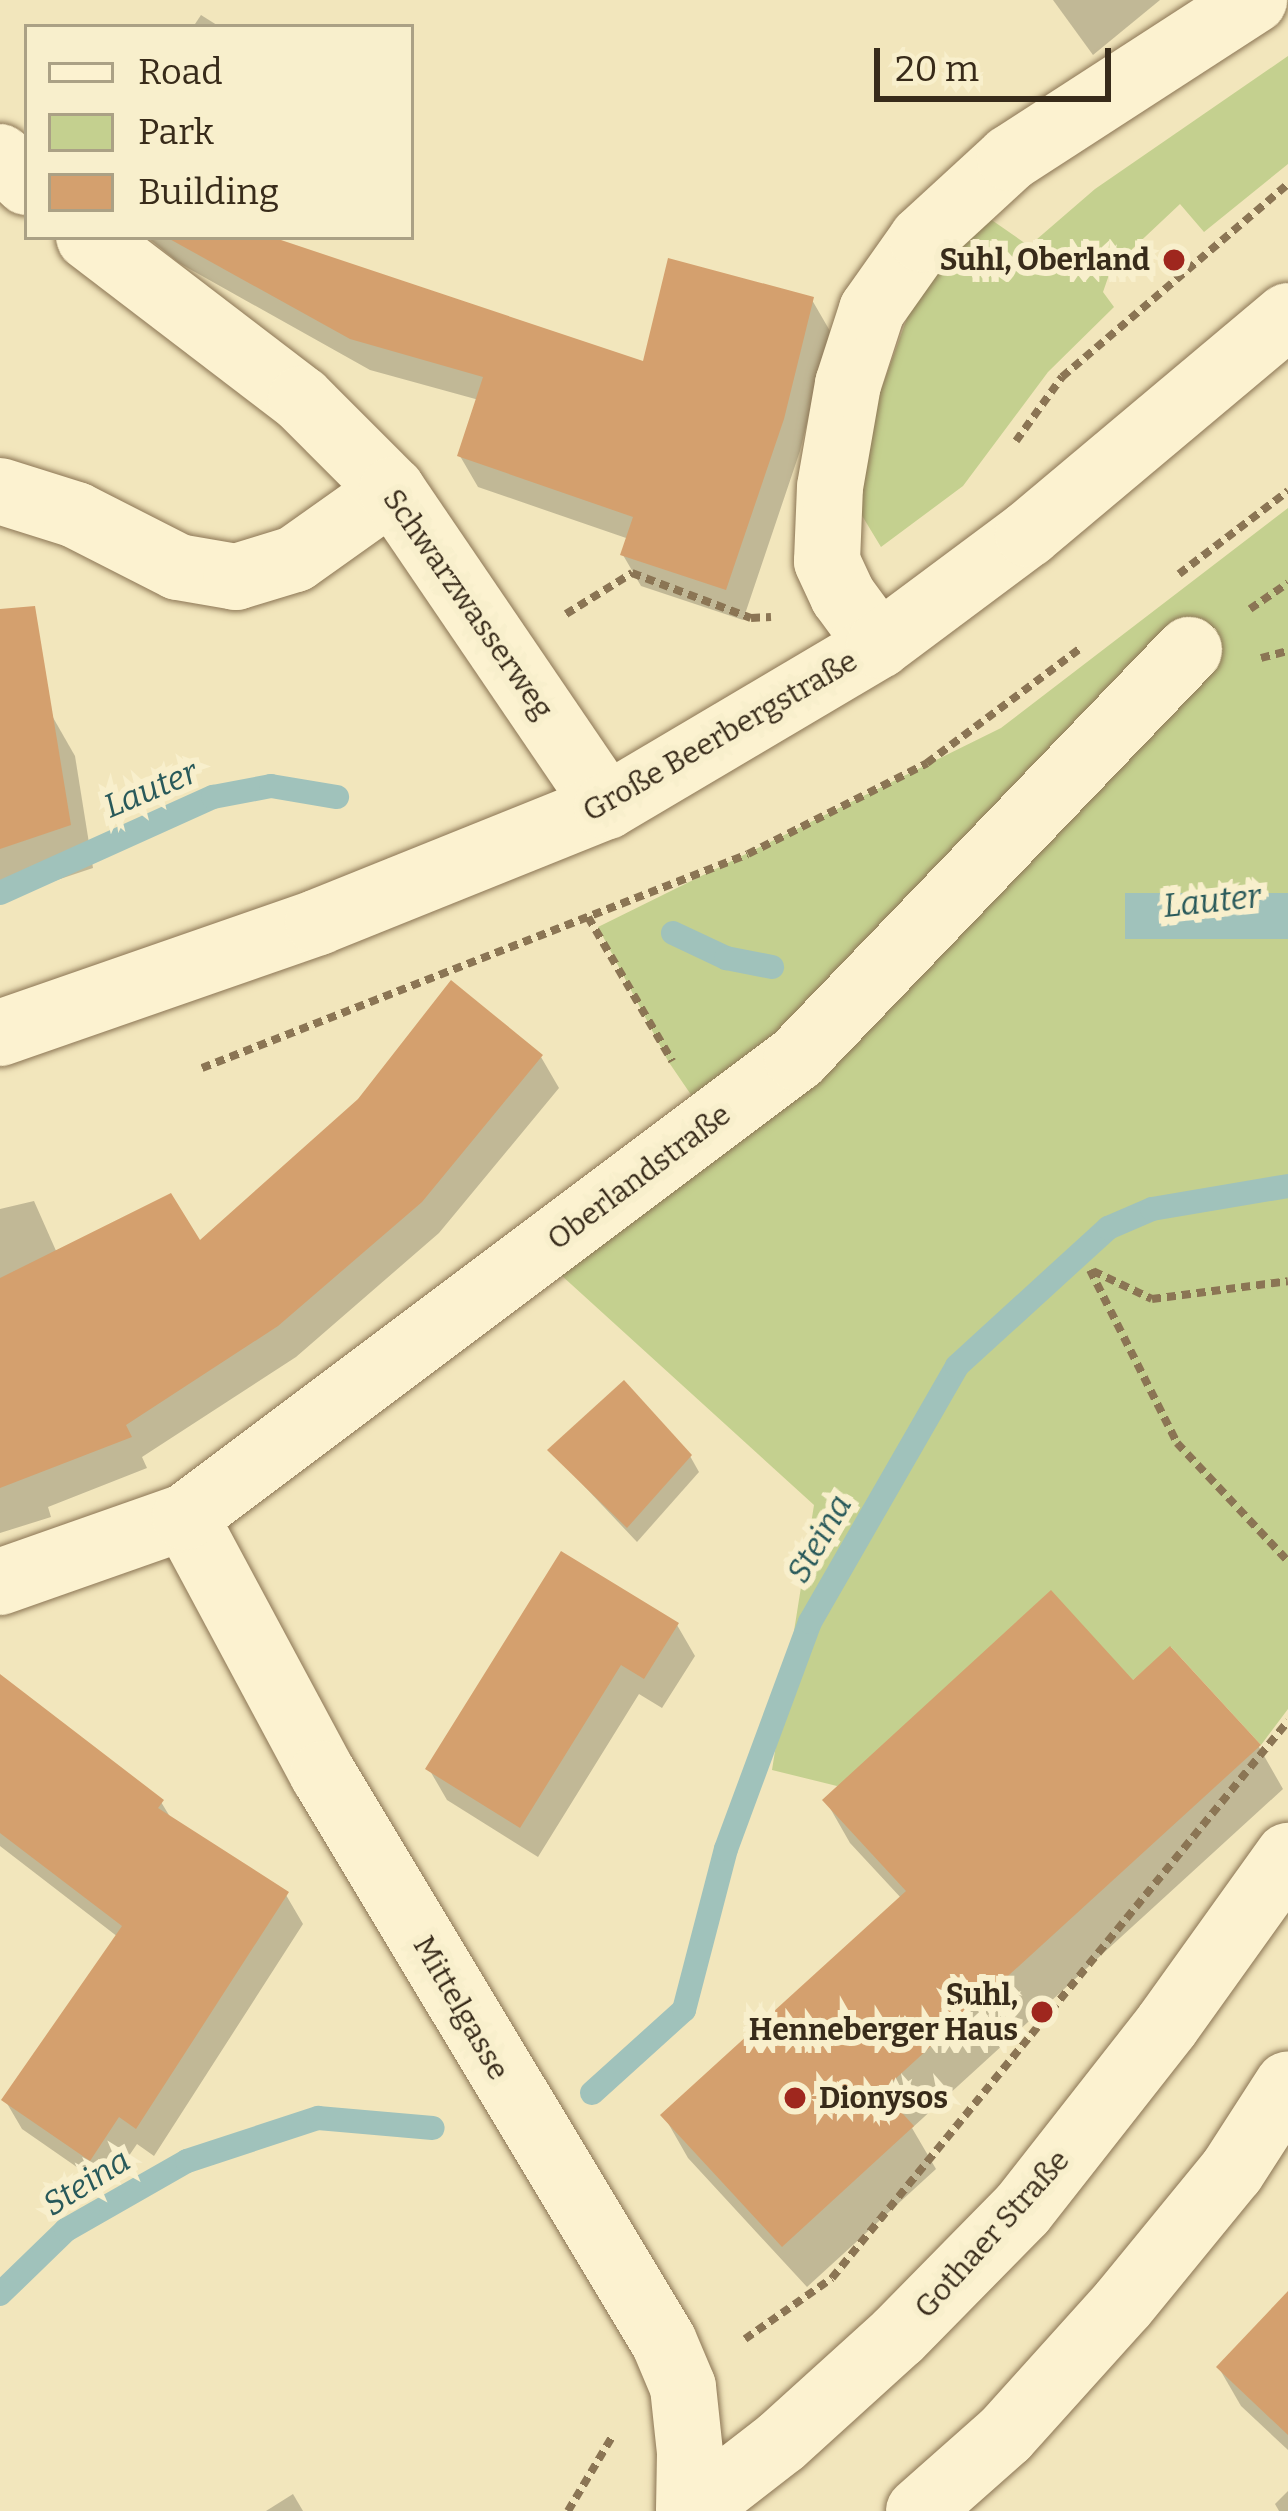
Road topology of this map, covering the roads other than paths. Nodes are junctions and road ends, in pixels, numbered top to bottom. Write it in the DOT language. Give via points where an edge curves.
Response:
graph roads {
  1 [pos="1254,0"];
  2 [pos="0,158"];
  3 [pos="24,179"];
  4 [pos="93,240"];
  5 [pos="1288,316"];
  6 [pos="0,490"];
  7 [pos="392,490"];
  8 [pos="879,645"];
  9 [pos="1189,650"];
  10 [pos="607,806"];
  11 [pos="0,1033"];
  12 [pos="185,1517"];
  13 [pos="0,1582"];
  14 [pos="1288,1856"];
  15 [pos="1288,2084"];
  16 [pos="690,2511"];
  17 [pos="919,2511"];
  1 -- 8 [label="street" via="1010,158 922,238 872,310 848,384 827,561"];
  2 -- 3 [label="street"];
  4 -- 7 [label="street, Schwarzwasserweg" via="301,399"];
  5 -- 8 [label="street, Große Beerbergstraße" via="1028,534"];
  6 -- 7 [label="street" via="76,514 178,567 236,577 295,560"];
  7 -- 10 [label="street, Schwarzwasserweg"];
  8 -- 10 [label="street, Große Beerbergstraße"];
  9 -- 12 [label="street, Oberlandstraße" via="797,1058"];
  10 -- 11 [label="street, Große Beerbergstraße" via="319,922"];
  12 -- 13 [label="street, Oberlandstraße"];
  12 -- 16 [label="street, Mittelgasse" via="323,1774 649,2318 682,2386"];
  14 -- 16 [label="street, Gothaer Straße" via="1022,2210 781,2442"];
  15 -- 17 [label="street" via="1232,2171 1123,2305 1005,2435"];
}
